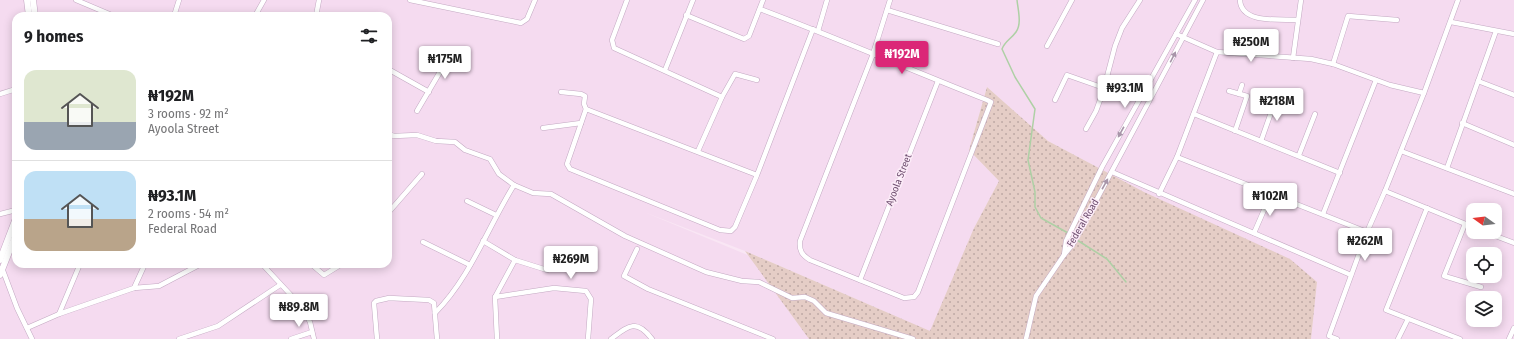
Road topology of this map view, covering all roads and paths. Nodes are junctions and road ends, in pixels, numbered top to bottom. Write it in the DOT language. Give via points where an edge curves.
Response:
graph roads {
  1 [pos="27,0"];
  2 [pos="33,0"];
  3 [pos="76,0"];
  4 [pos="179,0"];
  5 [pos="264,0"];
  6 [pos="319,0"];
  7 [pos="410,0"];
  8 [pos="535,0"];
  9 [pos="627,0"];
  10 [pos="693,0"];
  11 [pos="763,0"];
  12 [pos="827,0"];
  13 [pos="890,0"];
  14 [pos="1072,0"];
  15 [pos="1140,0"];
  16 [pos="1195,0"];
  17 [pos="1203,0"];
  18 [pos="1240,0"];
  19 [pos="1301,0"];
  20 [pos="1458,0"];
  21 [pos="760,9"];
  22 [pos="887,10"];
  23 [pos="28,12"];
  24 [pos="34,12"];
  25 [pos="104,12"];
  26 [pos="175,12"];
  27 [pos="256,12"];
  28 [pos="317,12"];
  29 [pos="686,15"];
  30 [pos="1297,20"];
  31 [pos="1397,20"];
  32 [pos="1451,22"];
  33 [pos="813,29"];
  34 [pos="818,31"];
  35 [pos="1496,31"];
  36 [pos="1176,34"];
  37 [pos="1514,34"];
  38 [pos="1183,37"];
  39 [pos="998,44"];
  40 [pos="1047,46"];
  41 [pos="1217,52"];
  42 [pos="873,54"];
  43 [pos="1293,58"];
  44 [pos="447,60"];
  45 [pos="1333,64"];
  46 [pos="664,70"];
  47 [pos="392,71"];
  48 [pos="757,80"];
  49 [pos="938,80"];
  50 [pos="1376,80"];
  51 [pos="1478,81"];
  52 [pos="1242,85"];
  53 [pos="1104,88"];
  54 [pos="12,90"];
  55 [pos="1229,91"];
  56 [pos="428,92"];
  57 [pos="561,92"];
  58 [pos="1424,93"];
  59 [pos="0,94"];
  60 [pos="1239,94"];
  61 [pos="1514,95"];
  62 [pos="722,97"];
  63 [pos="1287,99"];
  64 [pos="1055,100"];
  65 [pos="586,109"];
  66 [pos="417,111"];
  67 [pos="1194,114"];
  68 [pos="1315,114"];
  69 [pos="581,123"];
  70 [pos="1462,124"];
  71 [pos="543,128"];
  72 [pos="1086,129"];
  73 [pos="1235,131"];
  74 [pos="392,135"];
  75 [pos="1260,141"];
  76 [pos="1514,145"];
  77 [pos="698,151"];
  78 [pos="1401,151"];
  79 [pos="1299,155"];
  80 [pos="1177,157"];
  81 [pos="1447,168"];
  82 [pos="1112,172"];
  83 [pos="1340,173"];
  84 [pos="422,174"];
  85 [pos="757,175"];
  86 [pos="514,185"];
  87 [pos="1385,191"];
  88 [pos="1159,194"];
  89 [pos="1271,194"];
  90 [pos="1514,194"];
  91 [pos="466,200"];
  92 [pos="392,208"];
  93 [pos="1427,208"];
  94 [pos="12,211"];
  95 [pos="0,214"];
  96 [pos="1324,214"];
  97 [pos="496,215"];
  98 [pos="1465,224"];
  99 [pos="12,228"];
  100 [pos="1367,232"];
  101 [pos="1254,233"];
  102 [pos="1502,238"];
  103 [pos="483,241"];
  104 [pos="422,242"];
  105 [pos="1514,243"];
  106 [pos="12,244"];
  107 [pos="637,249"];
  108 [pos="1064,255"];
  109 [pos="0,260"];
  110 [pos="515,260"];
  111 [pos="470,266"];
  112 [pos="2,268"];
  113 [pos="78,268"];
  114 [pos="144,268"];
  115 [pos="193,268"];
  116 [pos="265,268"];
  117 [pos="316,268"];
  118 [pos="335,268"];
  119 [pos="547,270"];
  120 [pos="0,275"];
  121 [pos="1352,275"];
  122 [pos="860,280"];
  123 [pos="280,285"];
  124 [pos="1481,287"];
  125 [pos="134,288"];
  126 [pos="495,297"];
  127 [pos="435,313"];
  128 [pos="60,314"];
  129 [pos="1408,319"];
  130 [pos="27,328"];
  131 [pos="1514,328"];
  132 [pos="312,332"];
  133 [pos="758,337"];
  134 [pos="1452,338"];
  135 [pos="32,339"];
  136 [pos="179,339"];
  137 [pos="291,339"];
  138 [pos="314,339"];
  139 [pos="377,339"];
  140 [pos="437,339"];
  141 [pos="497,339"];
  142 [pos="588,339"];
  143 [pos="611,339"];
  144 [pos="652,339"];
  145 [pos="773,339"];
  146 [pos="913,339"];
  147 [pos="1026,339"];
  148 [pos="1337,339"];
  149 [pos="1398,339"];
  150 [pos="1460,339"];
  151 [pos="1509,339"];
  1 -- 23 [label="main road"];
  2 -- 24 [label="main road"];
  3 -- 25 [label="street"];
  4 -- 26 [label="street"];
  5 -- 27 [label="street"];
  6 -- 28 [label="street"];
  7 -- 8 [label="street" via="521,23 527,19"];
  9 -- 46 [label="street" via="611,44 614,48"];
  10 -- 29 [label="street"];
  11 -- 21 [label="street"];
  12 -- 34 [label="street"];
  13 -- 22 [label="street"];
  14 -- 40 [label="street"];
  15 -- 53 [label="street" via="1122,28"];
  16 -- 36 [label="street, Federal Road"];
  17 -- 38 [label="street, Federal Road"];
  18 -- 30 [label="street" via="1240,6 1246,14"];
  19 -- 30 [label="street"];
  20 -- 32 [label="street"];
  21 -- 29 [label="street" via="749,36 744,39"];
  21 -- 33 [label="street"];
  22 -- 39 [label="street"];
  22 -- 42 [label="street"];
  29 -- 46 [label="street"];
  30 -- 43 [label="street"];
  31 -- 45 [label="street" via="1348,16"];
  32 -- 35 [label="street"];
  32 -- 58 [label="street"];
  33 -- 34 [label="street"];
  33 -- 85 [label="street"];
  34 -- 42 [label="street"];
  35 -- 37 [label="street"];
  35 -- 51 [label="street"];
  36 -- 38 [label="street"];
  36 -- 108 [label="street, Federal Road, one-way" via="1102,167 1066,240"];
  38 -- 41 [label="street"];
  82 -- 38 [label="street, Federal Road, one-way"];
  41 -- 43 [label="street"];
  41 -- 67 [label="street"];
  42 -- 49 [label="street"];
  42 -- 122 [label="street" via="799,249 803,256"];
  43 -- 45 [label="street"];
  44 -- 56 [label="street"];
  45 -- 50 [label="street"];
  46 -- 62 [label="street"];
  47 -- 56 [label="street"];
  48 -- 62 [label="street" via="735,74"];
  49 -- 122 [label="street, Ayoola Street"];
  49 -- 122 [label="street" via="990,101 991,106 914,298 904,298"];
  50 -- 58 [label="street"];
  50 -- 83 [label="street"];
  51 -- 61 [label="street"];
  51 -- 70 [label="street"];
  52 -- 60 [label="street"];
  53 -- 64 [label="street" via="1067,75"];
  53 -- 72 [label="street"];
  54 -- 59 [label="street"];
  55 -- 60 [label="street"];
  56 -- 66 [label="street"];
  57 -- 65 [label="street" via="585,96"];
  58 -- 78 [label="street"];
  60 -- 73 [label="street" via="1247,96"];
  62 -- 77 [label="street"];
  63 -- 75 [label="street" via="1274,107"];
  65 -- 69 [label="street"];
  65 -- 77 [label="street"];
  67 -- 73 [label="street"];
  67 -- 80 [label="street"];
  68 -- 79 [label="street"];
  69 -- 71 [label="street"];
  69 -- 85 [label="street" via="567,164 570,169 726,232 735,227"];
  70 -- 76 [label="street"];
  70 -- 81 [label="street"];
  73 -- 75 [label="street"];
  74 -- 86 [label="street" via="417,135 436,141 455,142 466,150 490,159 499,174"];
  75 -- 79 [label="street"];
  77 -- 85 [label="street"];
  78 -- 81 [label="street"];
  78 -- 87 [label="street"];
  79 -- 83 [label="street"];
  80 -- 88 [label="street"];
  80 -- 89 [label="street"];
  81 -- 90 [label="street"];
  82 -- 88 [label="street"];
  108 -- 82 [label="street, Federal Road, one-way" via="1073,244"];
  83 -- 96 [label="street"];
  84 -- 92 [label="street"];
  86 -- 97 [label="street"];
  86 -- 146 [label="street" via="533,193 551,194 625,236 706,272 742,281 759,282 792,298 805,297 814,301 826,313"];
  87 -- 93 [label="street"];
  87 -- 100 [label="street"];
  88 -- 101 [label="street"];
  89 -- 96 [label="street"];
  89 -- 101 [label="street"];
  91 -- 97 [label="street"];
  93 -- 98 [label="street"];
  93 -- 129 [label="street" via="1386,310"];
  94 -- 95 [label="street"];
  96 -- 100 [label="street"];
  97 -- 103 [label="street"];
  98 -- 124 [label="street" via="1444,276"];
  99 -- 109 [label="main road"];
  100 -- 121 [label="street"];
  101 -- 121 [label="street"];
  102 -- 105 [label="street"];
  103 -- 110 [label="street"];
  103 -- 111 [label="street"];
  104 -- 111 [label="street"];
  106 -- 112 [label="main road"];
  107 -- 133 [label="street" via="624,276"];
  108 -- 147 [label="street" via="1036,296"];
  110 -- 119 [label="street"];
  110 -- 126 [label="street"];
  111 -- 127 [label="street"];
  112 -- 120 [label="main road"];
  112 -- 130 [label="street"];
  113 -- 128 [label="street"];
  114 -- 125 [label="street"];
  115 -- 125 [label="street" via="159,286"];
  116 -- 123 [label="street"];
  117 -- 118 [label="street" via="324,275"];
  121 -- 148 [label="street" via="1329,336"];
  123 -- 132 [label="street" via="301,306 310,322"];
  123 -- 136 [label="street" via="218,326"];
  125 -- 128 [label="street"];
  126 -- 141 [label="street"];
  126 -- 142 [label="street" via="554,288 586,291 591,299"];
  127 -- 139 [label="street" via="434,303 430,300 389,298 376,301 374,308"];
  127 -- 140 [label="street"];
  128 -- 130 [label="street"];
  129 -- 134 [label="street"];
  129 -- 149 [label="street"];
  130 -- 135 [label="street"];
  131 -- 151 [label="street"];
  132 -- 137 [label="street"];
  132 -- 138 [label="street"];
  133 -- 145 [label="street"];
  134 -- 150 [label="street"];
  143 -- 144 [label="street" via="631,326 646,331"];
}
